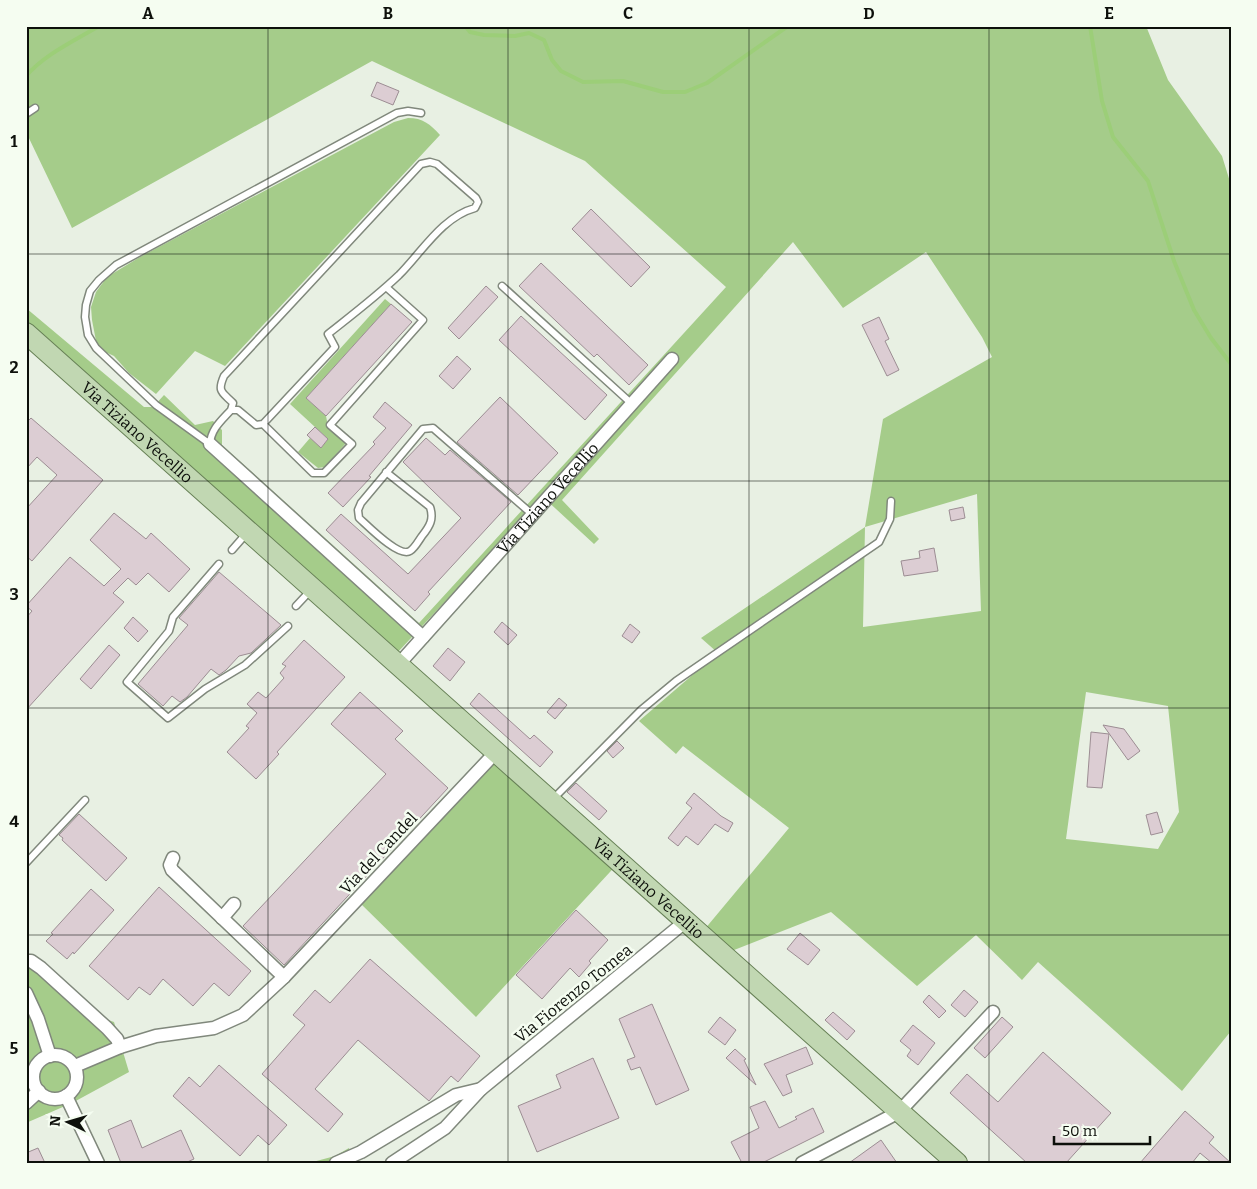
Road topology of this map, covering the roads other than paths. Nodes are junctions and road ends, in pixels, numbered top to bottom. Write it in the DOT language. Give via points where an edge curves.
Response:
graph roads {
  1 [pos="35,108"];
  2 [pos="421,113"];
  3 [pos="26,114"];
  4 [pos="502,286"];
  5 [pos="386,287"];
  6 [pos="26,333"];
  7 [pos="672,359"];
  8 [pos="632,404"];
  9 [pos="231,410"];
  10 [pos="263,424"];
  11 [pos="210,444"];
  12 [pos="386,472"];
  13 [pos="891,501"];
  14 [pos="533,515"];
  15 [pos="248,531"];
  16 [pos="232,550"];
  17 [pos="220,564"];
  18 [pos="312,588"];
  19 [pos="296,606"];
  20 [pos="288,626"];
  21 [pos="423,637"];
  22 [pos="398,664"];
  23 [pos="496,752"];
  24 [pos="85,800"];
  25 [pos="551,801"];
  26 [pos="173,858"];
  27 [pos="26,864"];
  28 [pos="234,904"];
  29 [pos="222,918"];
  30 [pos="686,922"];
  31 [pos="26,961"];
  32 [pos="284,977"];
  33 [pos="26,993"];
  34 [pos="993,1012"];
  35 [pos="120,1047"];
  36 [pos="50,1056"];
  37 [pos="74,1066"];
  38 [pos="481,1089"];
  39 [pos="38,1091"];
  40 [pos="66,1096"];
  41 [pos="26,1103"];
  42 [pos="899,1112"];
  43 [pos="98,1163"];
  44 [pos="336,1163"];
  45 [pos="392,1163"];
  46 [pos="802,1163"];
  47 [pos="956,1163"];
  1 -- 3 [label="lane"];
  2 -- 11 [label="lane" via="397,113 116,265 90,291 85,317 88,335 96,348 156,405"];
  4 -- 8 [label="lane"];
  5 -- 9 [label="lane" via="446,225 465,210 475,208 478,202 436,164 421,164 224,376 221,391 233,403"];
  5 -- 10 [label="lane" via="328,334 335,346"];
  5 -- 10 [label="lane" via="424,320 330,425 352,444 324,473 313,473"];
  6 -- 15 [label="main road, Via Tiziano Vecellio"];
  7 -- 8 [label="street, Via Tiziano Vecellio"];
  8 -- 14 [label="street, Via Tiziano Vecellio"];
  9 -- 10 [label="lane" via="238,410 256,425"];
  9 -- 11 [label="lane" via="215,428"];
  11 -- 21 [label="street"];
  12 -- 12 [label="lane" via="361,503 359,518 403,553 410,551 430,526 432,515 430,507"];
  12 -- 14 [label="lane" via="423,429 433,428"];
  13 -- 25 [label="lane" via="890,519 879,542 676,681 641,710"];
  14 -- 21 [label="street, Via Tiziano Vecellio"];
  15 -- 16 [label="lane"];
  15 -- 18 [label="main road, Via Tiziano Vecellio"];
  17 -- 20 [label="lane" via="173,617 170,632 127,682 168,718 205,689 246,666"];
  18 -- 19 [label="lane"];
  18 -- 22 [label="main road, Via Tiziano Vecellio"];
  21 -- 22 [label="street, Via Tiziano Vecellio"];
  22 -- 23 [label="main road, Via Tiziano Vecellio"];
  23 -- 25 [label="main road, Via Tiziano Vecellio"];
  23 -- 32 [label="street, Via del Candel"];
  24 -- 27 [label="lane"];
  25 -- 30 [label="main road, Via Tiziano Vecellio"];
  26 -- 29 [label="street" via="172,870"];
  28 -- 29 [label="street"];
  29 -- 32 [label="street"];
  30 -- 38 [label="street, Via Fiorenzo Tomea"];
  30 -- 42 [label="main road, Via Tiziano Vecellio"];
  31 -- 35 [label="street" via="40,968 107,1028"];
  32 -- 35 [label="street, Via del Candel" via="243,1015 214,1028 156,1036"];
  33 -- 36 [label="street"];
  34 -- 42 [label="street"];
  35 -- 37 [label="street, Via del Candel"];
  36 -- 37 [label="street" via="64,1057"];
  36 -- 39 [label="street" via="39,1062 34,1073"];
  37 -- 40 [label="street" via="77,1073 75,1086"];
  38 -- 44 [label="street, Via Fiorenzo Tomea" via="456,1095 361,1152"];
  38 -- 45 [label="street, Via Fiorenzo Tomea" via="445,1128"];
  39 -- 40 [label="street" via="54,1099"];
  39 -- 41 [label="street"];
  40 -- 43 [label="street"];
  42 -- 46 [label="street"];
  42 -- 47 [label="main road, Via Tiziano Vecellio"];
}
